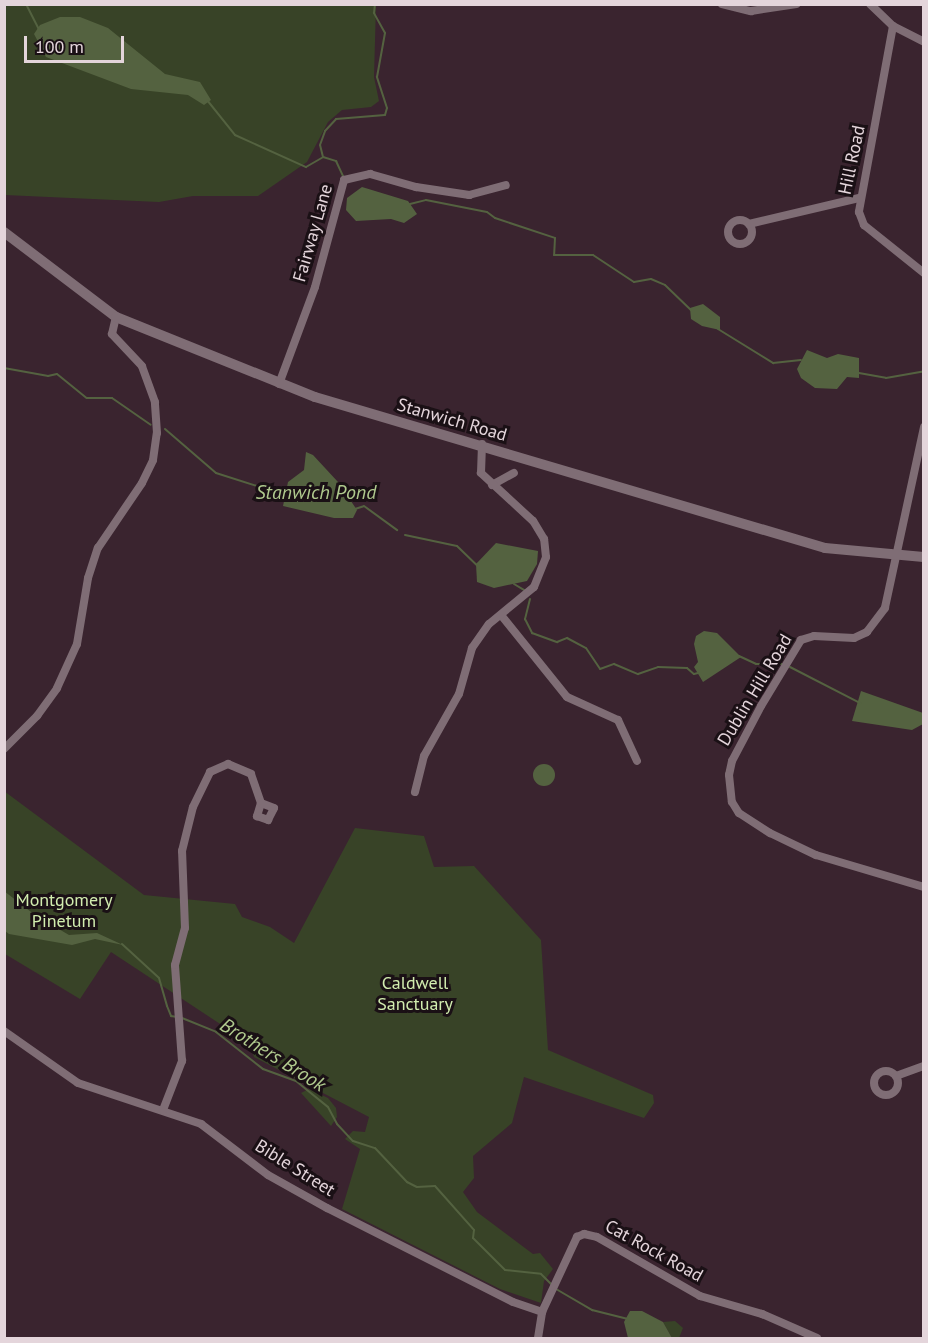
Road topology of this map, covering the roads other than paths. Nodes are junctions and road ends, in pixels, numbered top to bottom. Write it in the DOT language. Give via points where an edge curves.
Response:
graph roads {
  1 [pos="722,4"];
  2 [pos="796,4"];
  3 [pos="870,4"];
  4 [pos="893,26"];
  5 [pos="924,42"];
  6 [pos="506,184"];
  7 [pos="859,198"];
  8 [pos="749,224"];
  9 [pos="4,232"];
  10 [pos="924,273"];
  11 [pos="116,317"];
  12 [pos="279,384"];
  13 [pos="924,427"];
  14 [pos="482,444"];
  15 [pos="514,473"];
  16 [pos="492,485"];
  17 [pos="894,553"];
  18 [pos="924,557"];
  19 [pos="501,615"];
  20 [pos="4,749"];
  21 [pos="637,761"];
  22 [pos="414,792"];
  23 [pos="261,804"];
  24 [pos="924,887"];
  25 [pos="4,1031"];
  26 [pos="924,1066"];
  27 [pos="896,1076"];
  28 [pos="163,1110"];
  29 [pos="542,1312"];
  30 [pos="538,1338"];
  31 [pos="817,1338"];
  1 -- 2 [label="street" via="751,11"];
  3 -- 4 [label="street"];
  4 -- 5 [label="street"];
  4 -- 7 [label="street, Hill Road" via="875,135"];
  6 -- 12 [label="street, Fairway Lane" via="469,195 416,187 370,174 344,180 315,287"];
  7 -- 8 [label="street"];
  7 -- 10 [label="street, Hill Road" via="864,225"];
  9 -- 11 [label="street, Stanwich Road"];
  11 -- 12 [label="street, Stanwich Road"];
  11 -- 20 [label="street" via="112,334 142,366 149,381 157,433 153,460 98,548 88,578 77,644 57,688"];
  12 -- 14 [label="street, Stanwich Road"];
  13 -- 17 [label="street"];
  14 -- 16 [label="street" via="478,466"];
  14 -- 17 [label="street, Stanwich Road" via="807,544"];
  15 -- 16 [label="street"];
  16 -- 19 [label="street" via="533,521 546,548 544,567 534,587"];
  17 -- 18 [label="street, Stanwich Road"];
  17 -- 24 [label="street, Dublin Hill Road" via="885,608 878,621 854,638 814,636 801,640 761,706 732,761 729,775 732,802 740,813 771,832 816,855"];
  19 -- 21 [label="street" via="567,697 618,720"];
  19 -- 22 [label="street" via="472,648 459,694 424,756"];
  23 -- 28 [label="street" via="251,774 236,765 219,766 201,785 182,851 187,907 175,965 180,1074"];
  25 -- 28 [label="street, Bible Street" via="82,1085"];
  26 -- 27 [label="street"];
  28 -- 29 [label="street, Bible Street" via="212,1130 268,1175 361,1227 513,1302"];
  29 -- 30 [label="street, Cat Rock Road"];
  29 -- 31 [label="street, Cat Rock Road" via="577,1237 590,1235 700,1296 762,1314"];
}
